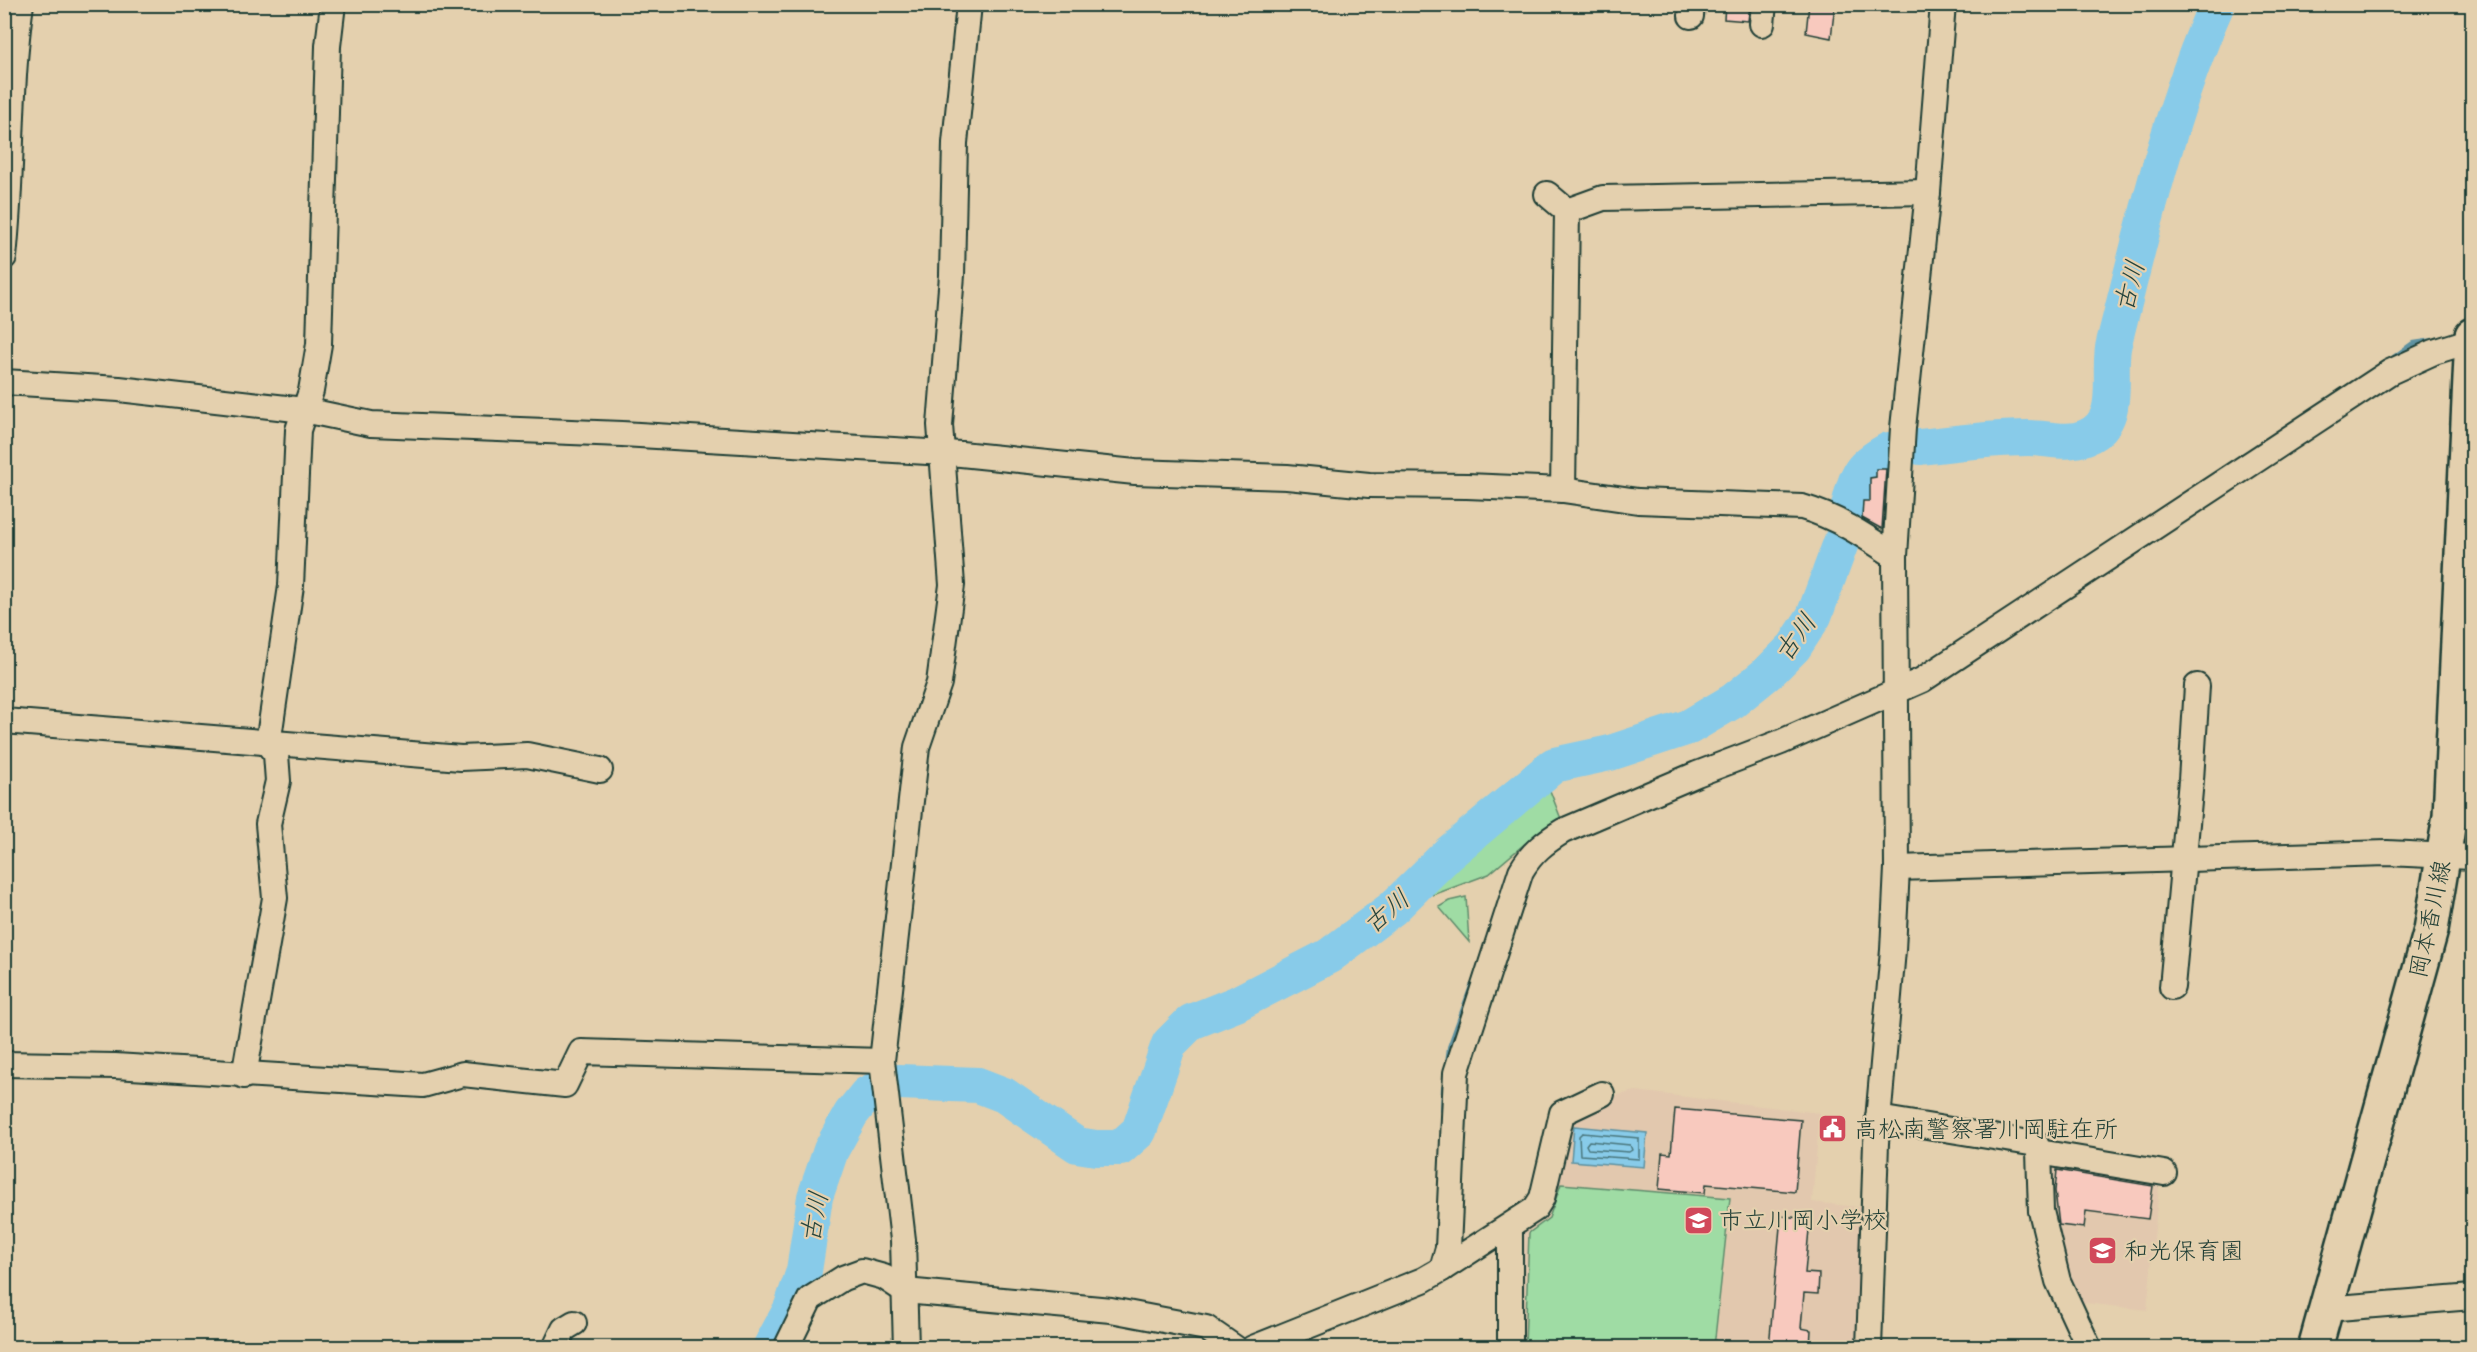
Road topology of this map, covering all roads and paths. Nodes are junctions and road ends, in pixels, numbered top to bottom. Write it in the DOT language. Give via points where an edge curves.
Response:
graph roads {
  1 [pos="21,4"];
  2 [pos="333,4"];
  3 [pos="969,4"];
  4 [pos="1943,4"];
  5 [pos="1928,192"];
  6 [pos="1547,194"];
  7 [pos="1567,211"];
  8 [pos="4,257"];
  9 [pos="2472,334"];
  10 [pos="2472,340"];
  11 [pos="4,382"];
  12 [pos="304,410"];
  13 [pos="940,453"];
  14 [pos="1563,490"];
  15 [pos="2468,527"];
  16 [pos="1894,556"];
  17 [pos="2197,686"];
  18 [pos="1894,694"];
  19 [pos="4,721"];
  20 [pos="268,744"];
  21 [pos="600,770"];
  22 [pos="2458,856"];
  23 [pos="2183,859"];
  24 [pos="1897,868"];
  25 [pos="2172,987"];
  26 [pos="882,1061"];
  27 [pos="4,1064"];
  28 [pos="244,1076"];
  29 [pos="1602,1094"];
  30 [pos="1878,1118"];
  31 [pos="2040,1152"];
  32 [pos="2164,1173"];
  33 [pos="1510,1227"];
  34 [pos="1442,1269"];
  35 [pos="905,1291"];
  36 [pos="2472,1298"];
  37 [pos="2326,1309"];
  38 [pos="574,1323"];
  39 [pos="555,1347"];
  40 [pos="786,1347"];
  41 [pos="906,1347"];
  42 [pos="1235,1347"];
  43 [pos="1253,1347"];
  44 [pos="1510,1347"];
  45 [pos="1869,1347"];
  46 [pos="2089,1347"];
  47 [pos="2315,1347"];
  1 -- 8 [label="street" via="14,54 11,195"];
  2 -- 12 [label="street" via="328,46 318,344"];
  3 -- 13 [label="street" via="955,143 952,275"];
  4 -- 5 [label="street"];
  5 -- 7 [label="street" via="1603,198"];
  5 -- 16 [label="street"];
  6 -- 7 [label="street"];
  7 -- 14 [label="street"];
  9 -- 10 [label="main road, 岡本香川線"];
  10 -- 15 [label="main road, 岡本香川線"];
  10 -- 18 [label="street" via="2390,372 1922,680"];
  11 -- 12 [label="street" via="119,389"];
  12 -- 13 [label="street" via="371,424"];
  12 -- 20 [label="street" via="298,430 291,586"];
  13 -- 14 [label="street" via="1135,472 1287,477 1369,485"];
  13 -- 26 [label="street" via="952,585 939,683 917,747"];
  14 -- 16 [label="street" via="1638,501 1802,507 1836,519"];
  15 -- 22 [label="main road, 岡本香川線" via="2454,760"];
  16 -- 18 [label="street"];
  17 -- 23 [label="street"];
  18 -- 24 [label="street"];
  18 -- 34 [label="street" via="1563,831 1531,854 1521,871 1456,1073 1448,1248"];
  19 -- 20 [label="street"];
  20 -- 21 [label="street" via="461,758 527,755"];
  20 -- 28 [label="street" via="276,754 278,781 268,824 276,898"];
  22 -- 23 [label="street" via="2387,853"];
  22 -- 37 [label="main road, 岡本香川線" via="2431,930"];
  23 -- 24 [label="street"];
  23 -- 25 [label="street"];
  24 -- 30 [label="street"];
  26 -- 28 [label="street" via="581,1052 565,1085 463,1074 423,1085"];
  26 -- 35 [label="street" via="903,1240"];
  27 -- 28 [label="street" via="115,1066"];
  29 -- 33 [label="street" via="1562,1113 1542,1198 1535,1209"];
  30 -- 31 [label="street" via="2036,1144"];
  30 -- 45 [label="street"];
  31 -- 32 [label="street"];
  31 -- 46 [label="street" via="2041,1211 2058,1281"];
  33 -- 34 [label="street"];
  33 -- 44 [label="street"];
  34 -- 43 [label="street"];
  35 -- 40 [label="street" via="884,1277 862,1271 843,1278 810,1299"];
  35 -- 41 [label="street"];
  35 -- 42 [label="street" via="1112,1310 1206,1328"];
  36 -- 37 [label="street"];
  37 -- 47 [label="main road, 岡本香川線"];
  38 -- 39 [label="street" via="564,1329"];
}
